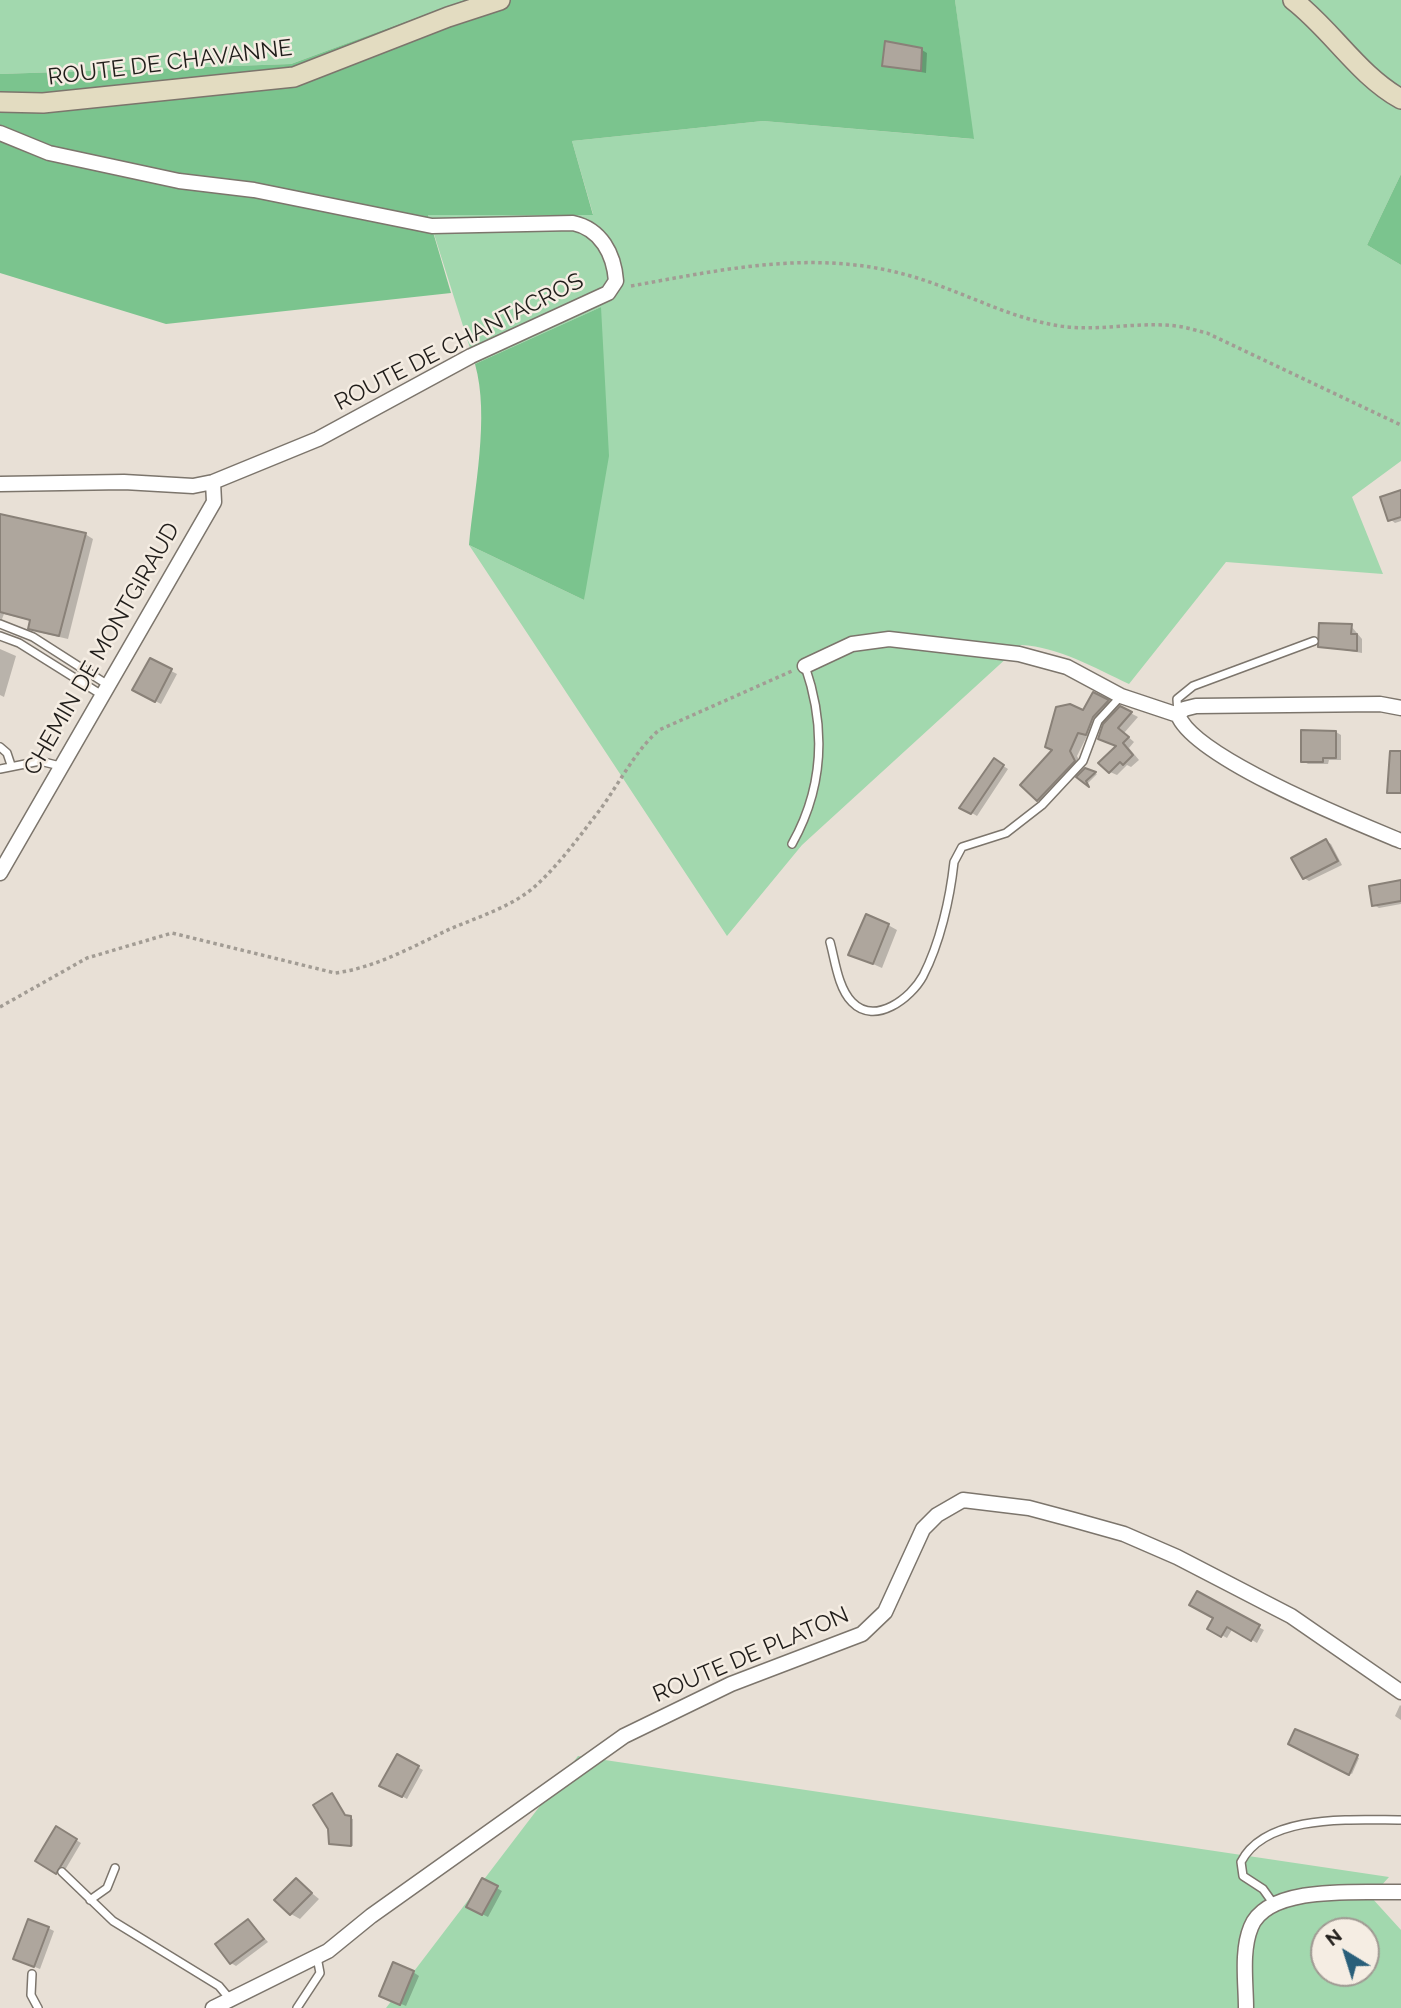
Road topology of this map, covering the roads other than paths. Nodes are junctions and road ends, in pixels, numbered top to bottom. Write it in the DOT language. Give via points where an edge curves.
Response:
graph roads {
  1 [pos="500,0"];
  2 [pos="1293,0"];
  3 [pos="1401,99"];
  4 [pos="0,102"];
  5 [pos="0,133"];
  6 [pos="214,482"];
  7 [pos="0,484"];
  8 [pos="0,624"];
  9 [pos="0,636"];
  10 [pos="1314,641"];
  11 [pos="804,666"];
  12 [pos="105,690"];
  13 [pos="1121,696"];
  14 [pos="1399,702"];
  15 [pos="1178,715"];
  16 [pos="0,747"];
  17 [pos="12,765"];
  18 [pos="60,766"];
  19 [pos="0,769"];
  20 [pos="1401,841"];
  21 [pos="792,844"];
  22 [pos="0,873"];
  23 [pos="830,942"];
  24 [pos="1401,1692"];
  25 [pos="1401,1820"];
  26 [pos="116,1868"];
  27 [pos="62,1872"];
  28 [pos="1401,1892"];
  29 [pos="90,1900"];
  30 [pos="1273,1903"];
  31 [pos="317,1957"];
  32 [pos="32,1974"];
  33 [pos="229,1998"];
  34 [pos="38,2008"];
  35 [pos="213,2008"];
  36 [pos="297,2008"];
  37 [pos="1246,2008"];
  1 -- 4 [label="main road, ROUTE DE CHAVANNE" via="295,77 43,103"];
  2 -- 3 [label="main road" via="1316,18 1382,89"];
  5 -- 6 [label="street, ROUTE DE CHANTACROS" via="62,156 432,226 573,223 588,226 607,248 615,281 608,293 512,336 318,439"];
  6 -- 7 [label="street, ROUTE DE CHANTACROS" via="193,486"];
  6 -- 12 [label="street, CHEMIN DE MONTGIRAUD" via="214,502"];
  8 -- 12 [label="lane" via="33,637"];
  9 -- 12 [label="lane"];
  10 -- 15 [label="lane" via="1193,686 1177,699"];
  11 -- 13 [label="street" via="852,645 889,639 1019,654 1067,667"];
  11 -- 21 [label="lane" via="820,724 819,747 811,801"];
  12 -- 18 [label="street, CHEMIN DE MONTGIRAUD"];
  13 -- 15 [label="street"];
  13 -- 23 [label="lane" via="1098,721 1083,761 1042,805 1006,833 962,847 954,862 929,962 909,994 883,1010 861,1008 846,991"];
  14 -- 15 [label="street" via="1196,706"];
  15 -- 20 [label="street" via="1194,736 1259,779"];
  16 -- 17 [label="lane"];
  17 -- 18 [label="lane" via="46,761"];
  17 -- 19 [label="lane"];
  18 -- 22 [label="street, CHEMIN DE MONTGIRAUD"];
  24 -- 31 [label="street, ROUTE DE PLATON" via="1291,1616 1177,1557 1124,1534 1029,1508 963,1500 923,1528 885,1612 862,1634 731,1684 624,1736"];
  25 -- 30 [label="lane" via="1292,1826 1256,1843 1241,1863 1243,1876 1263,1889"];
  26 -- 29 [label="lane" via="107,1888"];
  27 -- 29 [label="lane"];
  28 -- 30 [label="street" via="1329,1894"];
  29 -- 33 [label="lane" via="113,1921 219,1986"];
  30 -- 37 [label="street" via="1251,1927"];
  31 -- 33 [label="street, ROUTE DE PLATON"];
  31 -- 36 [label="lane" via="320,1973"];
  32 -- 34 [label="lane" via="31,1995"];
  33 -- 35 [label="street, ROUTE DE PLATON"];
}
